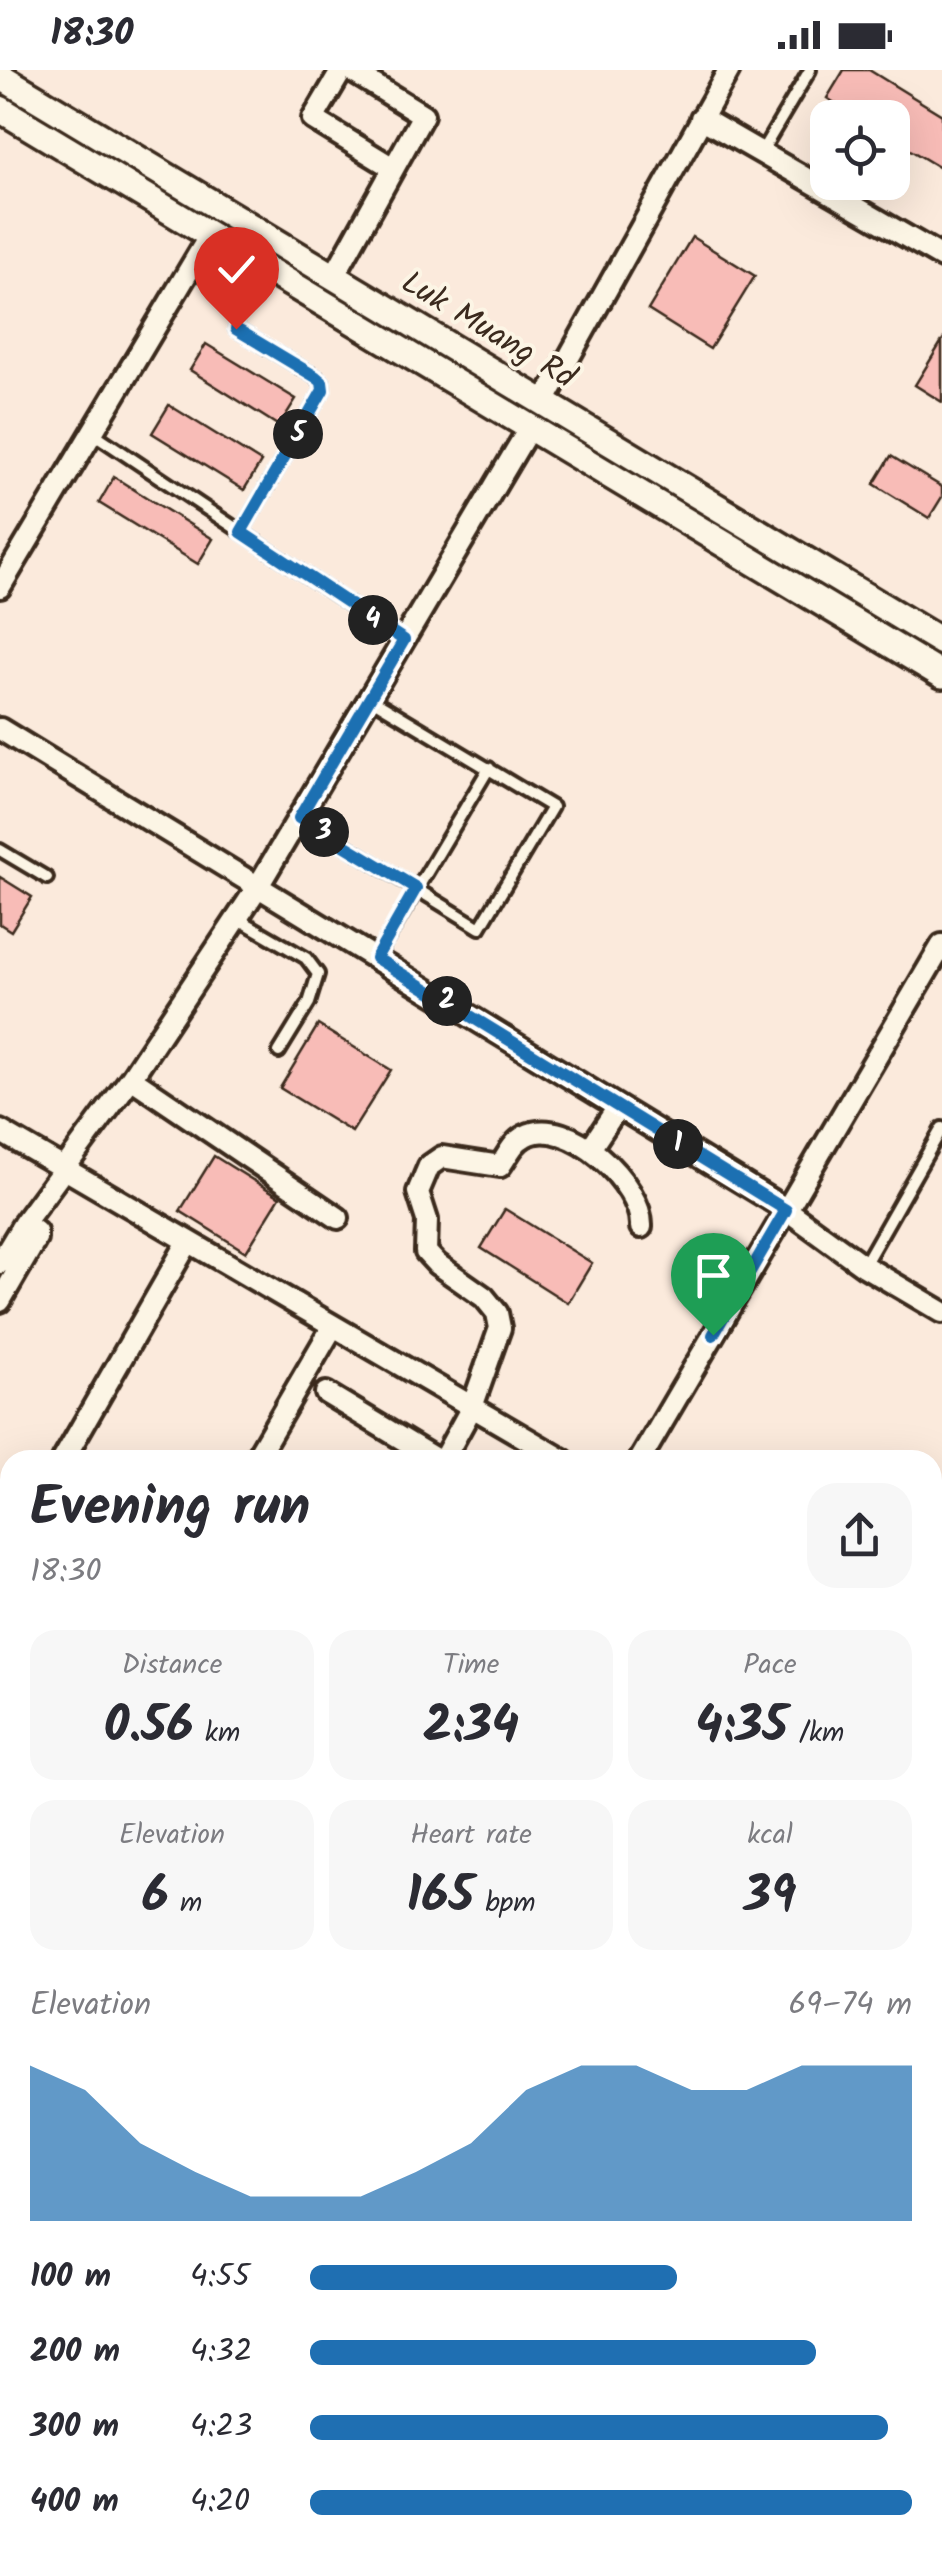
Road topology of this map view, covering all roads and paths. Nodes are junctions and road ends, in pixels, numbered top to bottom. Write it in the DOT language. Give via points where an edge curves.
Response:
graph roads {
  1 [pos="346,70"];
  2 [pos="729,70"];
  3 [pos="810,70"];
  4 [pos="0,76"];
  5 [pos="0,108"];
  6 [pos="701,118"];
  7 [pos="762,151"];
  8 [pos="392,168"];
  9 [pos="210,235"];
  10 [pos="942,257"];
  11 [pos="334,276"];
  12 [pos="236,329"];
  13 [pos="544,402"];
  14 [pos="530,427"];
  15 [pos="93,433"];
  16 [pos="241,532"];
  17 [pos="0,587"];
  18 [pos="404,640"];
  19 [pos="942,642"];
  20 [pos="942,674"];
  21 [pos="370,698"];
  22 [pos="0,729"];
  23 [pos="489,768"];
  24 [pos="299,818"];
  25 [pos="0,850"];
  26 [pos="47,878"];
  27 [pos="257,888"];
  28 [pos="416,888"];
  29 [pos="237,918"];
  30 [pos="942,945"];
  31 [pos="376,958"];
  32 [pos="280,1052"];
  33 [pos="132,1078"];
  34 [pos="618,1106"];
  35 [pos="942,1128"];
  36 [pos="0,1132"];
  37 [pos="590,1149"];
  38 [pos="66,1167"];
  39 [pos="786,1210"];
  40 [pos="338,1218"];
  41 [pos="24,1223"];
  42 [pos="641,1227"];
  43 [pos="188,1242"];
  44 [pos="0,1263"];
  45 [pos="864,1266"];
  46 [pos="0,1301"];
  47 [pos="942,1312"];
  48 [pos="333,1326"];
  49 [pos="326,1393"];
  50 [pos="472,1407"];
  51 [pos="70,1450"];
  52 [pos="262,1450"];
  53 [pos="423,1450"];
  54 [pos="446,1450"];
  55 [pos="546,1450"];
  56 [pos="646,1450"];
  1 -- 8 [label="street" via="423,115"];
  1 -- 8 [label="street" via="313,119"];
  2 -- 6 [label="street"];
  3 -- 7 [label="lane"];
  4 -- 11 [label="street, Luk Muang Rd"];
  5 -- 9 [label="street, Luk Muang Rd"];
  6 -- 7 [label="street"];
  6 -- 13 [label="street"];
  7 -- 10 [label="street"];
  8 -- 11 [label="street"];
  9 -- 14 [label="street, Luk Muang Rd"];
  9 -- 15 [label="street"];
  11 -- 13 [label="street, Luk Muang Rd"];
  12 -- 16 [label="lane" via="316,377 323,390"];
  13 -- 14 [label="street"];
  13 -- 19 [label="street, Luk Muang Rd"];
  14 -- 18 [label="street"];
  14 -- 20 [label="street, Luk Muang Rd"];
  15 -- 16 [label="lane"];
  15 -- 17 [label="street"];
  16 -- 18 [label="lane"];
  18 -- 21 [label="street"];
  21 -- 23 [label="lane"];
  21 -- 24 [label="street"];
  22 -- 27 [label="street"];
  23 -- 28 [label="lane"];
  23 -- 28 [label="lane" via="552,806 480,928"];
  24 -- 27 [label="street"];
  24 -- 28 [label="lane"];
  25 -- 26 [label="lane"];
  27 -- 29 [label="street"];
  27 -- 31 [label="street"];
  28 -- 31 [label="lane"];
  29 -- 32 [label="lane" via="306,958 318,974"];
  29 -- 33 [label="street"];
  30 -- 39 [label="street"];
  31 -- 34 [label="street"];
  33 -- 38 [label="street"];
  33 -- 40 [label="street"];
  34 -- 37 [label="street"];
  34 -- 39 [label="street"];
  35 -- 45 [label="lane"];
  36 -- 38 [label="street"];
  37 -- 42 [label="street" via="624,1181 642,1213"];
  37 -- 50 [label="street" via="538,1132 516,1142 500,1166 442,1157 422,1180 426,1252 497,1313 500,1328"];
  38 -- 41 [label="street"];
  38 -- 43 [label="street"];
  39 -- 45 [label="street"];
  39 -- 56 [label="street"];
  41 -- 44 [label="street"];
  41 -- 46 [label="street" via="36,1238"];
  43 -- 48 [label="street"];
  43 -- 51 [label="street"];
  45 -- 47 [label="street"];
  48 -- 50 [label="street"];
  48 -- 52 [label="street"];
  49 -- 53 [label="street"];
  50 -- 54 [label="street"];
  50 -- 55 [label="street"];
}
